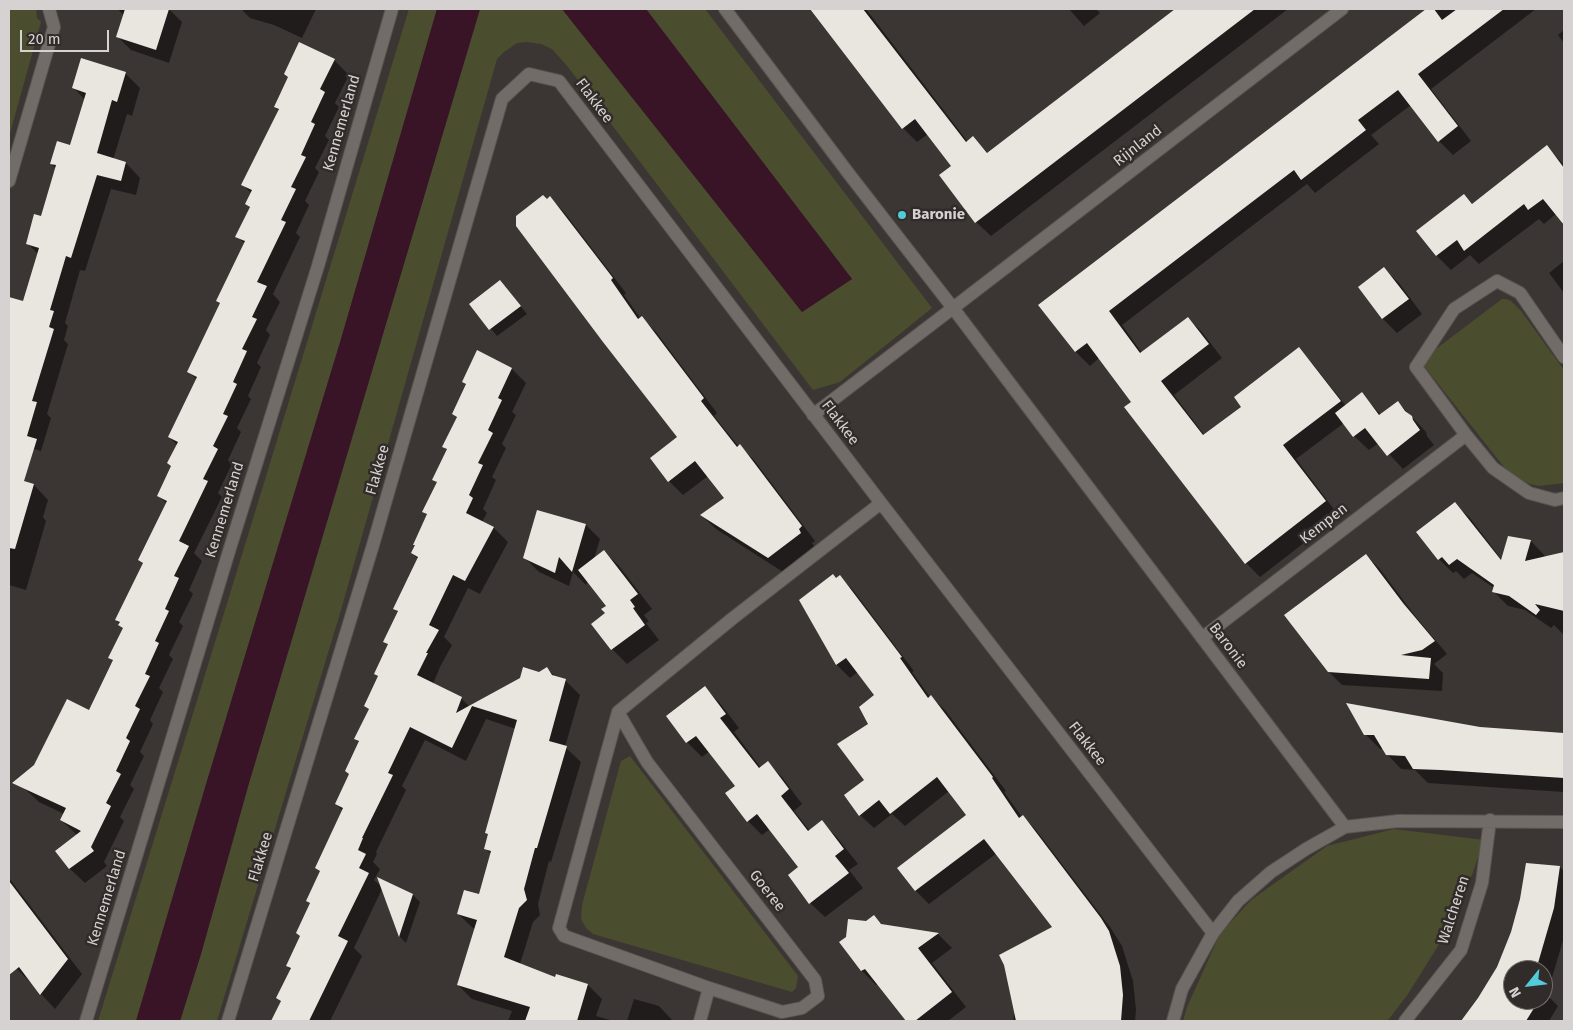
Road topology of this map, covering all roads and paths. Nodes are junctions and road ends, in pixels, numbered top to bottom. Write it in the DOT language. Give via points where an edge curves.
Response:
graph roads {
  1 [pos="49,9"];
  2 [pos="392,9"];
  3 [pos="725,9"];
  4 [pos="1342,9"];
  5 [pos="9,181"];
  6 [pos="953,308"];
  7 [pos="1564,357"];
  8 [pos="813,415"];
  9 [pos="1466,435"];
  10 [pos="1564,498"];
  11 [pos="881,503"];
  12 [pos="1202,638"];
  13 [pos="618,712"];
  14 [pos="1490,820"];
  15 [pos="1564,822"];
  16 [pos="1346,827"];
  17 [pos="1213,933"];
  18 [pos="708,988"];
  19 [pos="86,1021"];
  20 [pos="228,1021"];
  21 [pos="700,1021"];
  22 [pos="1173,1021"];
  23 [pos="1405,1021"];
  1 -- 5 [label="street" via="54,28"];
  2 -- 19 [label="street, Kennemerland" via="318,266"];
  3 -- 6 [label="street"];
  4 -- 6 [label="street, Rijnland"];
  6 -- 8 [label="street, Rijnland"];
  6 -- 12 [label="street, Baronie"];
  7 -- 9 [label="street" via="1520,293 1497,282 1454,310 1416,367"];
  8 -- 11 [label="street, Flakkee"];
  8 -- 20 [label="street, Flakkee" via="559,81 529,74 502,99 373,545"];
  9 -- 10 [label="street" via="1493,468 1529,493 1555,500"];
  9 -- 12 [label="street, Kempen"];
  11 -- 13 [label="street"];
  11 -- 17 [label="street, Flakkee"];
  12 -- 16 [label="street, Baronie"];
  13 -- 18 [label="street, Goeree" via="559,928 564,936"];
  13 -- 18 [label="street, Goeree" via="648,762 815,980 818,996 802,1008 782,1012"];
  14 -- 15 [label="street"];
  14 -- 16 [label="street" via="1398,821"];
  14 -- 23 [label="street, Walcheren" via="1482,883 1461,950"];
  16 -- 17 [label="street" via="1306,848 1271,872 1238,901"];
  17 -- 22 [label="street" via="1182,989"];
  18 -- 21 [label="street"];
}
